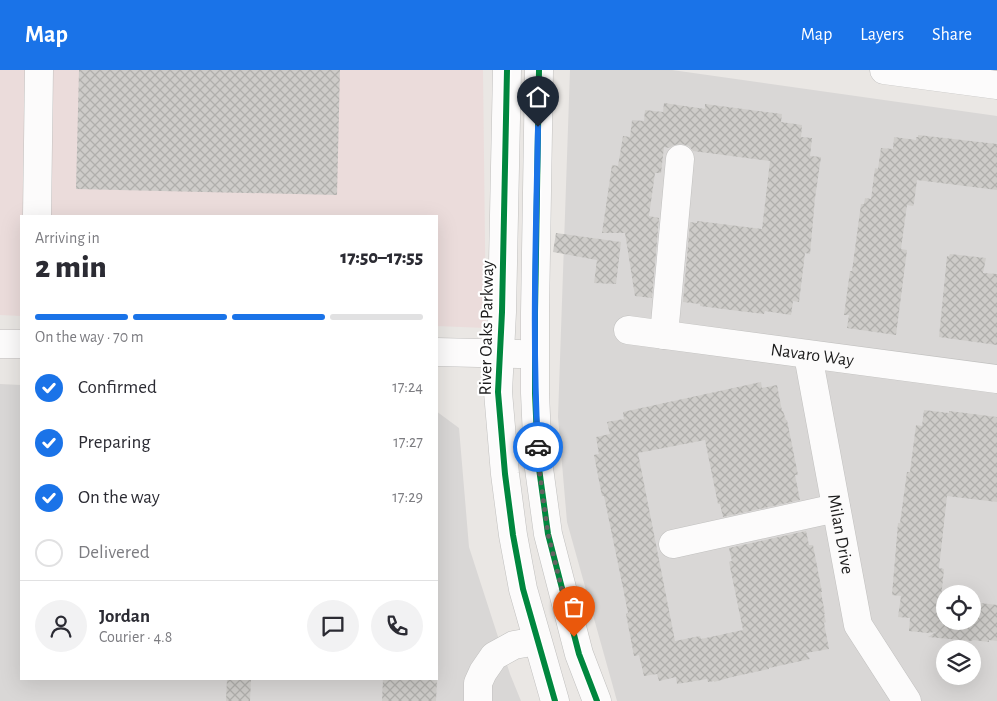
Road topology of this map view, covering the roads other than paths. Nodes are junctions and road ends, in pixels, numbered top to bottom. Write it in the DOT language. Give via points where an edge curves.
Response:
graph roads {
  1 [pos="39,70"];
  2 [pos="507,70"];
  3 [pos="539,70"];
  4 [pos="884,70"];
  5 [pos="941,74"];
  6 [pos="988,80"];
  7 [pos="680,159"];
  8 [pos="38,215"];
  9 [pos="628,330"];
  10 [pos="664,335"];
  11 [pos="0,344"];
  12 [pos="20,344"];
  13 [pos="438,352"];
  14 [pos="535,353"];
  15 [pos="500,354"];
  16 [pos="808,355"];
  17 [pos="997,379"];
  18 [pos="836,508"];
  19 [pos="673,544"];
  20 [pos="537,641"];
  21 [pos="478,701"];
  22 [pos="555,701"];
  23 [pos="597,701"];
  24 [pos="907,701"];
  1 -- 8 [label="street"];
  2 -- 15 [label="street, River Oaks Parkway"];
  3 -- 14 [label="street"];
  4 -- 5 [label="street"];
  5 -- 6 [label="street"];
  7 -- 10 [label="street"];
  9 -- 10 [label="street, Navaro Way"];
  10 -- 16 [label="street, Navaro Way"];
  11 -- 12 [label="street"];
  13 -- 15 [label="street"];
  14 -- 15 [label="street"];
  14 -- 23 [label="street" via="538,461 548,534 579,654"];
  15 -- 20 [label="street, River Oaks Parkway" via="498,392 505,474 523,589"];
  16 -- 17 [label="street, Navaro Way"];
  16 -- 18 [label="street, Milan Drive"];
  18 -- 19 [label="street"];
  18 -- 24 [label="street, Milan Drive" via="858,624"];
  20 -- 21 [label="street" via="514,645 494,656 478,683"];
  20 -- 22 [label="street, River Oaks Parkway"];
}
